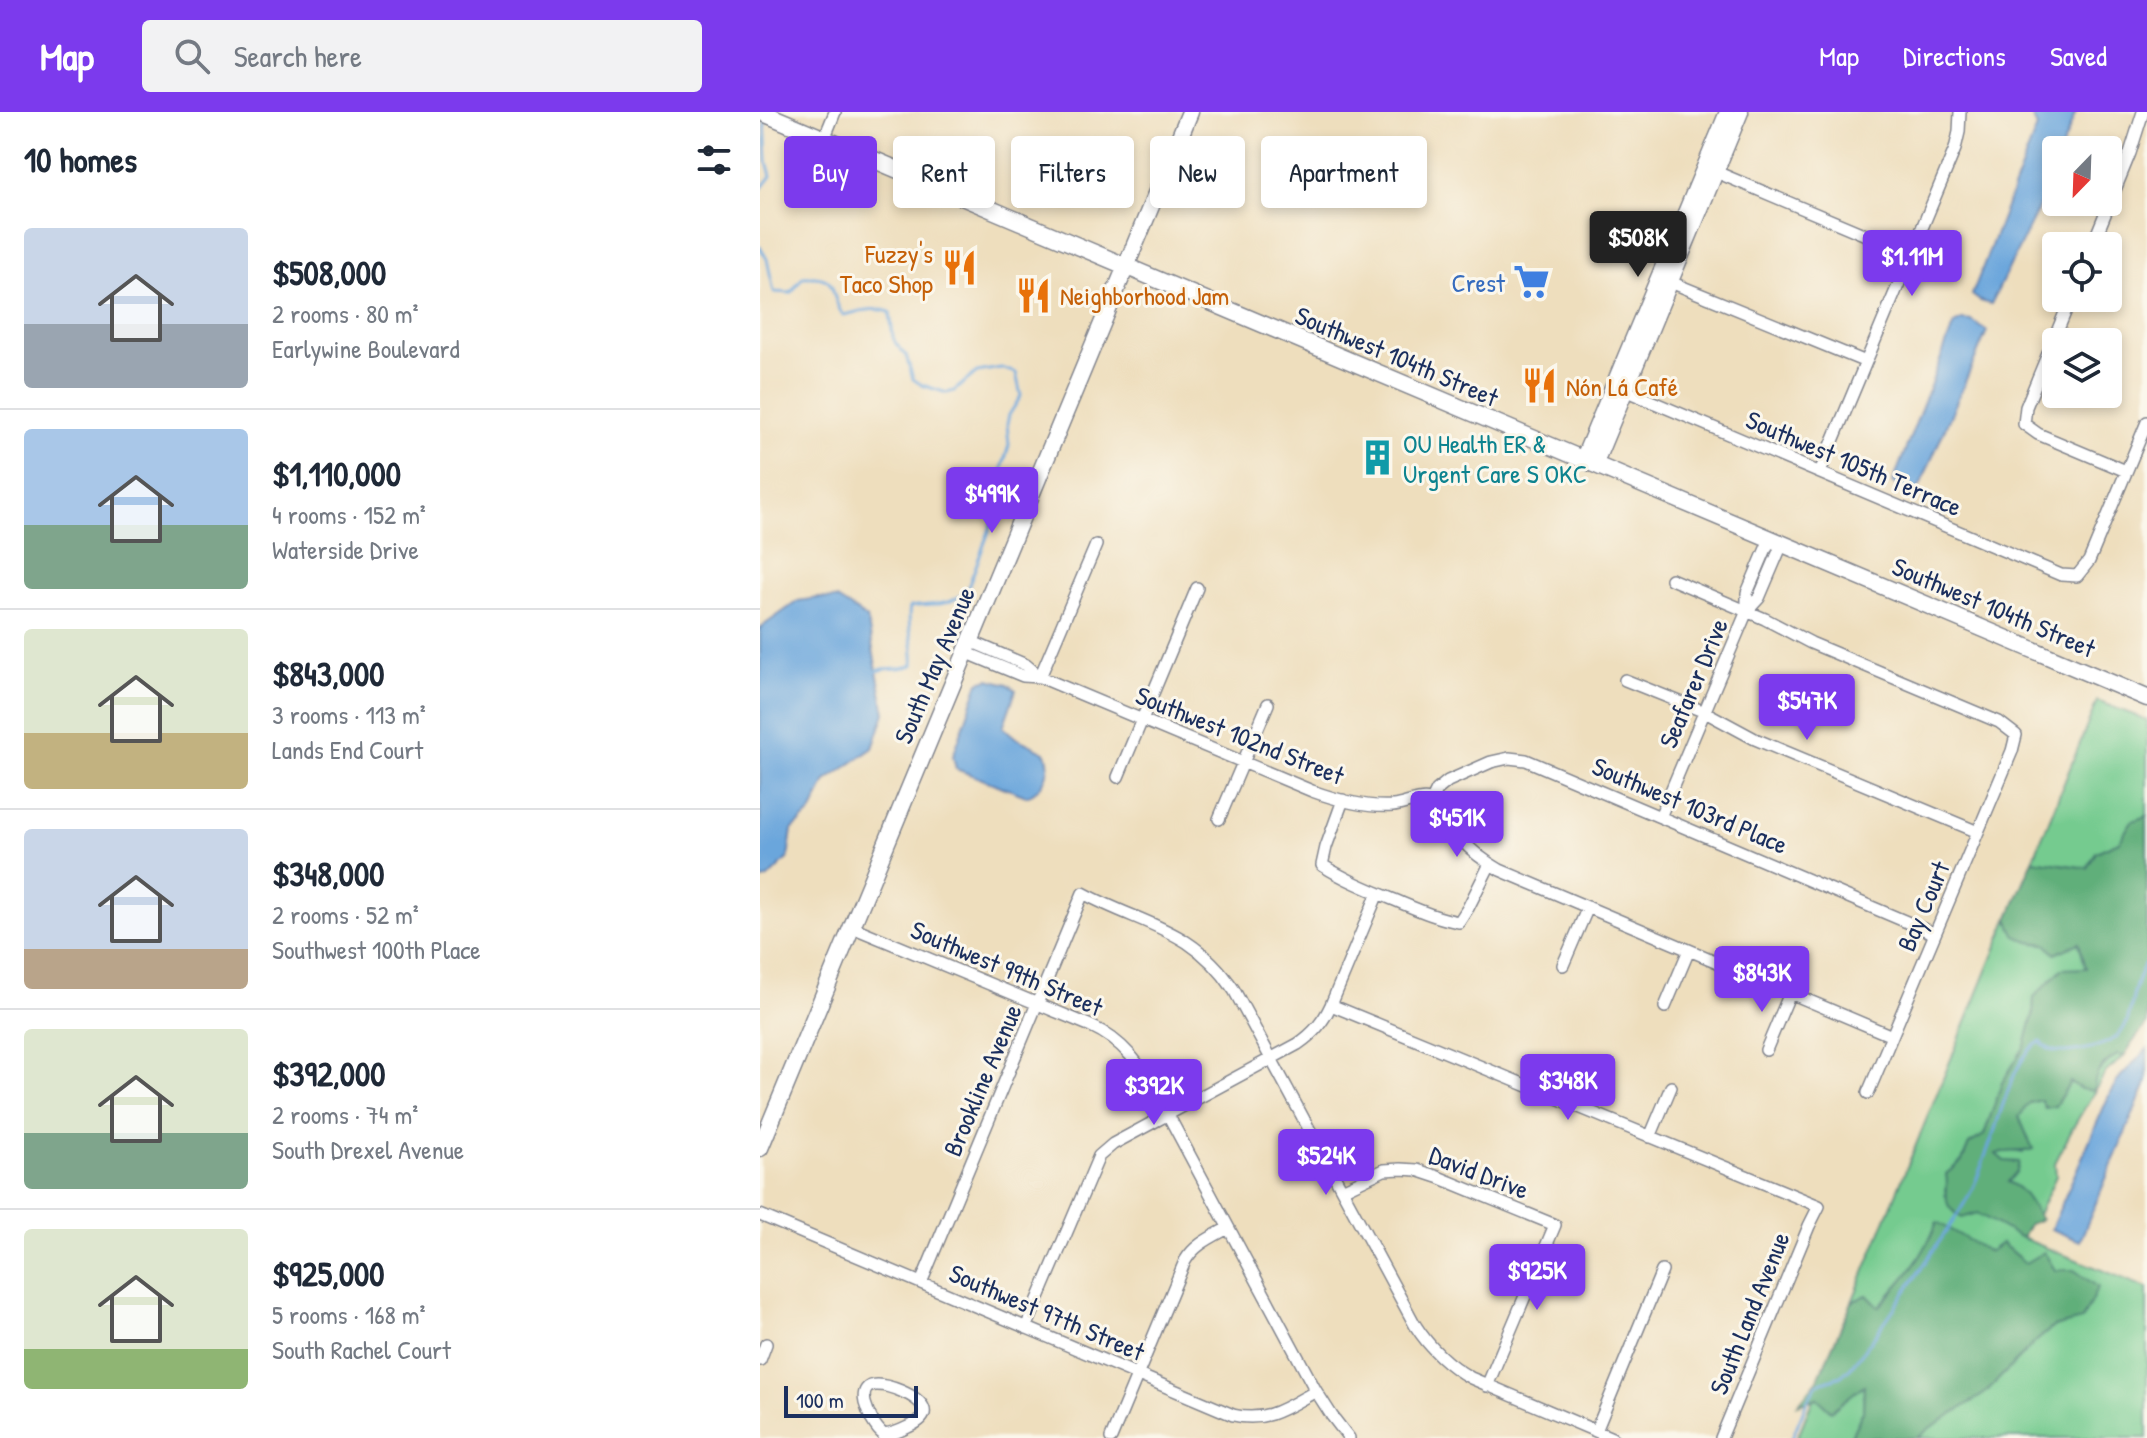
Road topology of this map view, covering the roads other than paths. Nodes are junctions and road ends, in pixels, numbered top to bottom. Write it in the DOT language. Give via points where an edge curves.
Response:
graph roads {
  1 [pos="835,112"];
  2 [pos="1190,112"];
  3 [pos="1727,112"];
  4 [pos="1741,112"];
  5 [pos="1960,112"];
  6 [pos="2143,112"];
  7 [pos="768,115"];
  8 [pos="817,136"];
  9 [pos="825,136"];
  10 [pos="2142,139"];
  11 [pos="877,162"];
  12 [pos="1710,170"];
  13 [pos="2099,232"];
  14 [pos="1911,254"];
  15 [pos="1124,267"];
  16 [pos="1665,279"];
  17 [pos="2065,312"];
  18 [pos="1866,362"];
  19 [pos="1620,388"];
  20 [pos="2147,422"];
  21 [pos="1588,463"];
  22 [pos="2126,471"];
  23 [pos="1820,472"];
  24 [pos="1776,542"];
  25 [pos="1096,545"];
  26 [pos="1671,579"];
  27 [pos="1197,588"];
  28 [pos="1747,611"];
  29 [pos="968,647"];
  30 [pos="1040,677"];
  31 [pos="1625,680"];
  32 [pos="2147,698"];
  33 [pos="1268,704"];
  34 [pos="1705,712"];
  35 [pos="1141,721"];
  36 [pos="1242,763"];
  37 [pos="1118,777"];
  38 [pos="1343,800"];
  39 [pos="1432,800"];
  40 [pos="1660,817"];
  41 [pos="1219,819"];
  42 [pos="1978,832"];
  43 [pos="1490,864"];
  44 [pos="1378,893"];
  45 [pos="1588,907"];
  46 [pos="852,927"];
  47 [pos="1935,934"];
  48 [pos="1689,950"];
  49 [pos="1563,965"];
  50 [pos="1790,993"];
  51 [pos="1038,1003"];
  52 [pos="1331,1005"];
  53 [pos="1665,1007"];
  54 [pos="1892,1036"];
  55 [pos="1766,1050"];
  56 [pos="1270,1059"];
  57 [pos="1671,1087"];
  58 [pos="1868,1093"];
  59 [pos="1167,1114"];
  60 [pos="1650,1137"];
  61 [pos="760,1148"];
  62 [pos="1342,1190"];
  63 [pos="760,1215"];
  64 [pos="1228,1228"];
  65 [pos="1662,1271"];
  66 [pos="921,1283"];
  67 [pos="1026,1328"];
  68 [pos="766,1344"];
  69 [pos="760,1360"];
  70 [pos="1137,1375"];
  71 [pos="1487,1386"];
  72 [pos="1316,1391"];
  73 [pos="1596,1431"];
  74 [pos="884,1436"];
  75 [pos="1111,1438"];
  76 [pos="1349,1438"];
  77 [pos="1612,1438"];
  78 [pos="1721,1438"];
  1 -- 9 [label="street"];
  2 -- 15 [label="main road, South May Avenue"];
  3 -- 12 [label="street"];
  4 -- 12 [label="street"];
  5 -- 14 [label="street" via="1955,149"];
  6 -- 10 [label="street"];
  7 -- 8 [label="main road, Southwest 104th Street"];
  10 -- 13 [label="street"];
  11 -- 15 [label="main road, Southwest 104th Street"];
  12 -- 14 [label="street"];
  12 -- 16 [label="street"];
  14 -- 18 [label="street"];
  15 -- 21 [label="main road, Southwest 104th Street"];
  15 -- 29 [label="main road, South May Avenue"];
  16 -- 18 [label="street"];
  16 -- 19 [label="street"];
  17 -- 22 [label="street" via="2024,424"];
  18 -- 23 [label="street"];
  19 -- 21 [label="street"];
  19 -- 23 [label="street, Southwest 105th Terrace"];
  20 -- 22 [label="street"];
  21 -- 24 [label="main road, Southwest 104th Street"];
  22 -- 23 [label="street, Southwest 105th Terrace" via="2089,561 2077,576 2061,575"];
  24 -- 28 [label="street, Seafarer Drive" via="1759,598"];
  24 -- 32 [label="main road, Southwest 104th Street"];
  25 -- 30 [label="street"];
  26 -- 28 [label="street"];
  27 -- 35 [label="street"];
  28 -- 34 [label="street, Seafarer Drive"];
  28 -- 42 [label="street, Bay Court" via="1798,638 1999,722 2016,735"];
  29 -- 30 [label="street, Southwest 102nd Street" via="1023,676"];
  29 -- 46 [label="main road, South May Avenue"];
  30 -- 35 [label="street, Southwest 102nd Street"];
  31 -- 34 [label="street"];
  33 -- 36 [label="street"];
  34 -- 40 [label="street, Seafarer Drive"];
  34 -- 42 [label="street" via="1755,739"];
  35 -- 36 [label="street, Southwest 102nd Street"];
  35 -- 37 [label="street"];
  36 -- 38 [label="street, Southwest 102nd Street"];
  36 -- 41 [label="street"];
  38 -- 39 [label="street, Southwest 102nd Street" via="1394,806"];
  38 -- 44 [label="street" via="1322,865"];
  39 -- 40 [label="street, Southwest 103rd Place" via="1456,777 1497,760 1518,758"];
  39 -- 43 [label="street" via="1461,839"];
  40 -- 47 [label="street, Southwest 103rd Place"];
  42 -- 47 [label="street, Bay Court"];
  43 -- 44 [label="street" via="1459,922"];
  43 -- 45 [label="street"];
  44 -- 52 [label="street"];
  45 -- 48 [label="street"];
  45 -- 49 [label="street"];
  46 -- 51 [label="street, Southwest 99th Street"];
  46 -- 61 [label="main road, South May Avenue"];
  47 -- 54 [label="street, Bay Court"];
  48 -- 50 [label="street"];
  48 -- 53 [label="street"];
  50 -- 54 [label="street"];
  50 -- 55 [label="street"];
  51 -- 56 [label="street, Brookline Avenue" via="1083,893 1174,933 1205,954 1234,990"];
  51 -- 59 [label="street, Southwest 99th Street" via="1122,1045"];
  51 -- 66 [label="street, Brookline Avenue"];
  52 -- 56 [label="street" via="1310,1036"];
  52 -- 60 [label="street"];
  54 -- 58 [label="street, Bay Court"];
  56 -- 59 [label="street"];
  56 -- 62 [label="street"];
  57 -- 60 [label="street"];
  59 -- 64 [label="street, Southwest 99th Street"];
  59 -- 67 [label="street" via="1099,1156"];
  60 -- 78 [label="street, South Land Avenue" via="1819,1206"];
  62 -- 71 [label="street" via="1421,1334 1448,1364"];
  62 -- 71 [label="street, David Drive" via="1384,1170 1417,1170 1555,1225"];
  63 -- 66 [label="street, Southwest 97th Street"];
  64 -- 70 [label="street" via="1187,1257"];
  64 -- 72 [label="street, Southwest 99th Street"];
  65 -- 73 [label="street"];
  66 -- 67 [label="street, Southwest 97th Street"];
  67 -- 70 [label="street, Southwest 97th Street"];
  68 -- 69 [label="street"];
  70 -- 72 [label="street, Southwest 97th Street" via="1245,1417 1266,1417"];
  70 -- 75 [label="street"];
  71 -- 73 [label="street"];
  72 -- 76 [label="street, Southwest 99th Street"];
  73 -- 77 [label="street"];
  74 -- 74 [label="street" via="917,1423 924,1409 915,1398 876,1384 867,1390 865,1400"];
}
